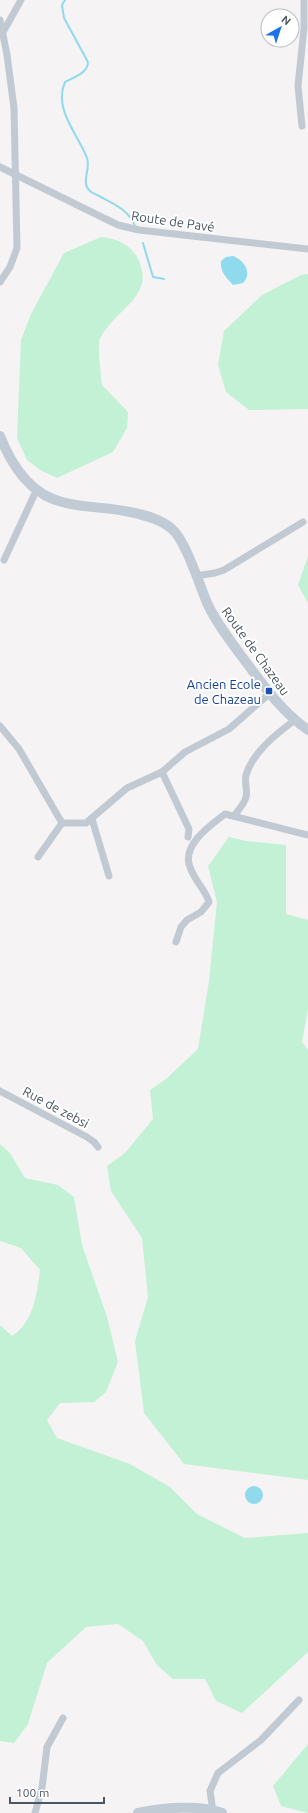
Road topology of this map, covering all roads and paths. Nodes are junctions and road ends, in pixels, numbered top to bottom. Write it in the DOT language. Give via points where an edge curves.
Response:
graph roads {
  1 [pos="21,0"];
  2 [pos="304,0"];
  3 [pos="0,20"];
  4 [pos="1,36"];
  5 [pos="302,126"];
  6 [pos="0,167"];
  7 [pos="14,174"];
  8 [pos="308,249"];
  9 [pos="0,282"];
  10 [pos="0,436"];
  11 [pos="37,489"];
  12 [pos="303,522"];
  13 [pos="4,560"];
  14 [pos="196,576"];
  15 [pos="269,694"];
  16 [pos="295,720"];
  17 [pos="0,726"];
  18 [pos="308,730"];
  19 [pos="162,772"];
  20 [pos="235,815"];
  21 [pos="92,818"];
  22 [pos="62,823"];
  23 [pos="308,835"];
  24 [pos="188,838"];
  25 [pos="38,857"];
  26 [pos="109,876"];
  27 [pos="176,942"];
  28 [pos="0,1091"];
  29 [pos="98,1148"];
  30 [pos="299,1700"];
  31 [pos="63,1718"];
  32 [pos="217,1812"];
  33 [pos="35,1813"];
  34 [pos="138,1813"];
  1 -- 4 [label="street"];
  2 -- 5 [label="street" via="298,86"];
  3 -- 4 [label="street"];
  4 -- 7 [label="street" via="8,55 13,100"];
  6 -- 7 [label="street, Route de Pavé"];
  7 -- 8 [label="street, Route de Pavé" via="118,225 139,230"];
  7 -- 9 [label="street" via="17,248 10,267"];
  10 -- 11 [label="main road, Route de Chazeau" via="13,463"];
  11 -- 13 [label="street"];
  11 -- 14 [label="main road, Route de Chazeau" via="60,501 122,510 162,522 178,536"];
  12 -- 14 [label="street" via="224,570"];
  14 -- 15 [label="main road, Route de Chazeau" via="209,608"];
  15 -- 16 [label="main road, Route de Chazeau"];
  15 -- 19 [label="street" via="229,729 185,752"];
  16 -- 18 [label="main road, Route de Chazeau"];
  16 -- 20 [label="street" via="275,735 257,756 246,775 246,798"];
  17 -- 22 [label="street" via="19,749"];
  19 -- 21 [label="street" via="127,788"];
  19 -- 24 [label="street" via="189,829"];
  20 -- 23 [label="street"];
  20 -- 27 [label="street" via="225,814 220,818 198,837 190,852 189,866 207,894 209,902 201,912 181,927"];
  21 -- 22 [label="street" via="86,823"];
  21 -- 26 [label="street"];
  22 -- 25 [label="street"];
  28 -- 29 [label="street, Rue de zebsi" via="87,1137"];
  30 -- 32 [label="street" via="261,1740 218,1774 210,1790"];
  31 -- 33 [label="street" via="47,1747 42,1788"];
  32 -- 34 [label="main road" via="192,1808"];
}
